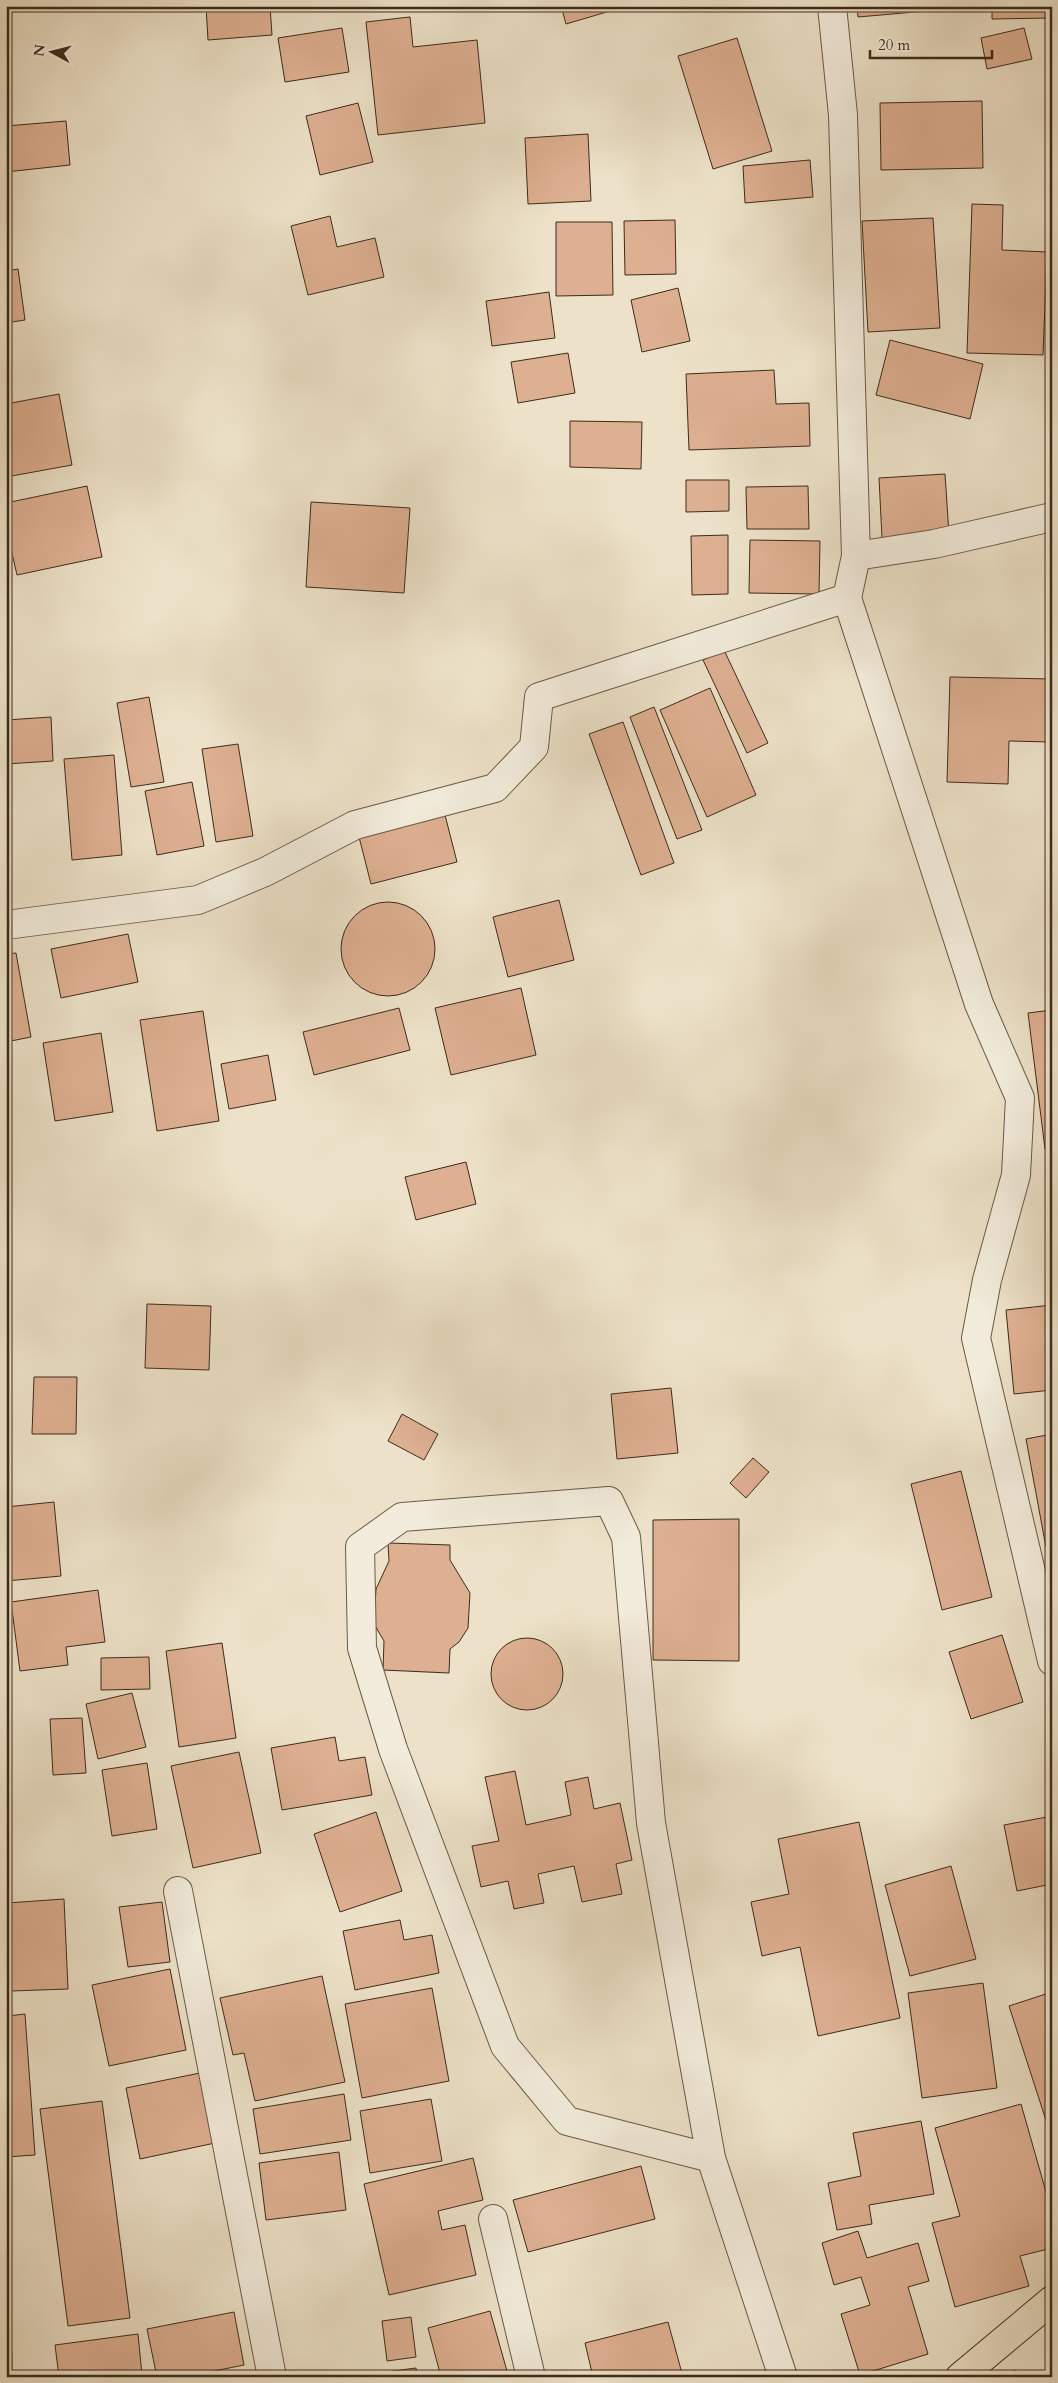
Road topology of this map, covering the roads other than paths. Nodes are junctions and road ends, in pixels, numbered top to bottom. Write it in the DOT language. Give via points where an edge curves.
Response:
graph roads {
  1 [pos="832,6"];
  2 [pos="1052,517"];
  3 [pos="856,556"];
  4 [pos="847,598"];
  5 [pos="6,925"];
  6 [pos="1052,1661"];
  7 [pos="178,1891"];
  8 [pos="711,2158"];
  9 [pos="493,2219"];
  10 [pos="1052,2300"];
  11 [pos="272,2377"];
  12 [pos="531,2377"];
  13 [pos="783,2377"];
  14 [pos="960,2377"];
  1 -- 3 [label="street" via="843,115"];
  2 -- 3 [label="street" via="934,544"];
  3 -- 4 [label="street"];
  4 -- 5 [label="street" via="539,697 534,747 495,788 355,825 265,872 198,900"];
  4 -- 6 [label="street" via="979,1004 1020,1098 1016,1175 987,1280 976,1338"];
  7 -- 11 [label="street"];
  8 -- 8 [label="street" via="651,1823 626,1537 609,1501 402,1517 360,1546 362,1648 393,1749 505,2046 567,2121"];
  8 -- 13 [label="street"];
  9 -- 12 [label="street"];
  10 -- 14 [label="highway"];
}
